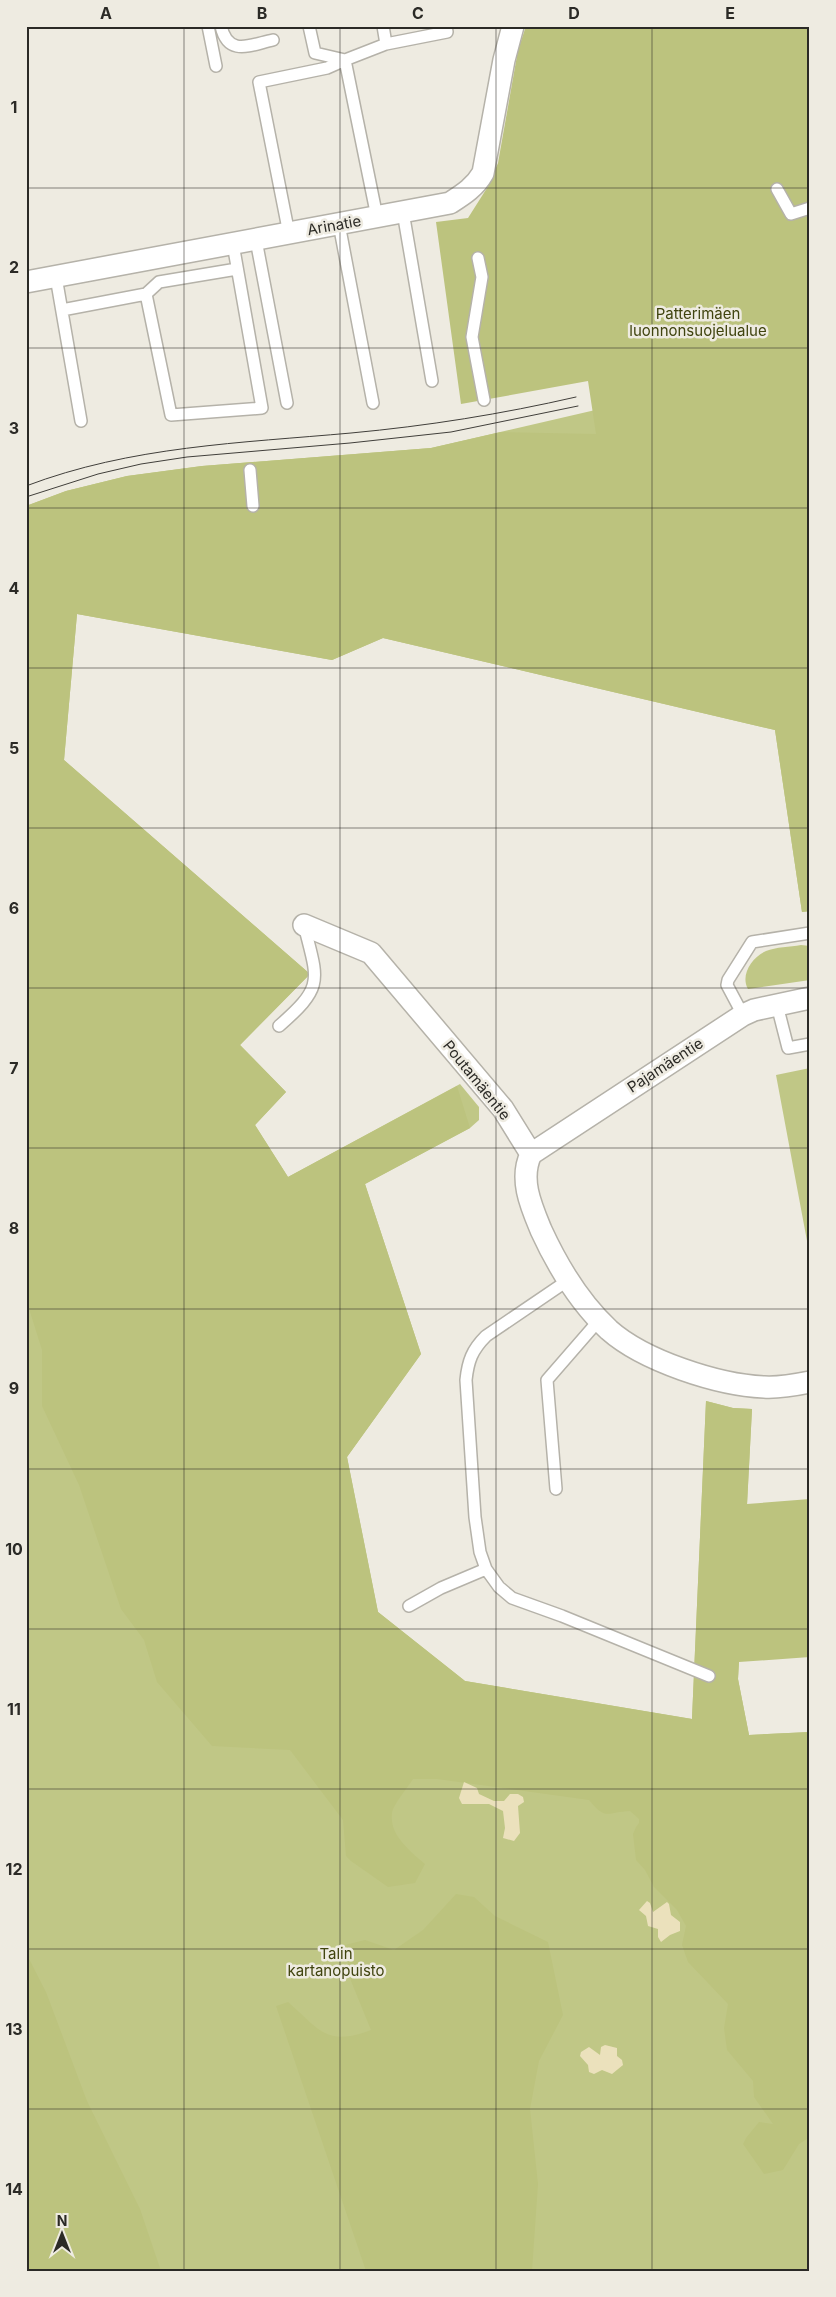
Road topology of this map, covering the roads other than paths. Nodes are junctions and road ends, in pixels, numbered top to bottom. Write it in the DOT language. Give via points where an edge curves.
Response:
graph roads {
  1 [pos="208,26"];
  2 [pos="222,26"];
  3 [pos="309,26"];
  4 [pos="383,26"];
  5 [pos="446,26"];
  6 [pos="513,26"];
  7 [pos="273,40"];
  8 [pos="386,44"];
  9 [pos="345,60"];
  10 [pos="216,66"];
  11 [pos="777,189"];
  12 [pos="810,208"];
  13 [pos="403,212"];
  14 [pos="377,217"];
  15 [pos="339,224"];
  16 [pos="288,234"];
  17 [pos="256,240"];
  18 [pos="233,244"];
  19 [pos="478,258"];
  20 [pos="237,269"];
  21 [pos="56,277"];
  22 [pos="26,282"];
  23 [pos="146,294"];
  24 [pos="62,310"];
  25 [pos="432,380"];
  26 [pos="484,400"];
  27 [pos="287,403"];
  28 [pos="373,403"];
  29 [pos="81,421"];
  30 [pos="250,470"];
  31 [pos="253,506"];
  32 [pos="304,925"];
  33 [pos="810,933"];
  34 [pos="810,998"];
  35 [pos="777,1005"];
  36 [pos="742,1016"];
  37 [pos="279,1026"];
  38 [pos="810,1044"];
  39 [pos="531,1154"];
  40 [pos="567,1281"];
  41 [pos="600,1320"];
  42 [pos="810,1382"];
  43 [pos="556,1489"];
  44 [pos="486,1569"];
  45 [pos="409,1606"];
  46 [pos="709,1676"];
  1 -- 10 [label="lane"];
  2 -- 7 [label="lane" via="224,38 231,45 240,47"];
  3 -- 9 [label="lane" via="315,53"];
  4 -- 8 [label="lane"];
  5 -- 8 [label="lane" via="447,32"];
  6 -- 13 [label="street, Arinatie" via="488,155 477,184 450,203"];
  8 -- 9 [label="lane"];
  9 -- 14 [label="lane"];
  9 -- 16 [label="lane" via="326,68 259,82"];
  11 -- 12 [label="lane" via="791,214"];
  13 -- 14 [label="street, Arinatie"];
  13 -- 25 [label="lane"];
  14 -- 15 [label="street, Arinatie"];
  15 -- 16 [label="street, Arinatie"];
  15 -- 28 [label="lane"];
  16 -- 17 [label="street, Arinatie"];
  17 -- 18 [label="street, Arinatie"];
  17 -- 27 [label="lane"];
  18 -- 20 [label="lane"];
  18 -- 21 [label="street, Arinatie"];
  19 -- 26 [label="lane" via="482,277 472,337"];
  20 -- 23 [label="lane" via="159,282"];
  20 -- 23 [label="lane" via="262,408 171,415"];
  21 -- 22 [label="street, Arinatie"];
  21 -- 24 [label="lane"];
  23 -- 24 [label="lane"];
  24 -- 29 [label="lane"];
  30 -- 31 [label="lane"];
  32 -- 37 [label="lane" via="315,968 313,989 302,1006"];
  32 -- 39 [label="street, Poutamäentie" via="371,953 503,1108"];
  33 -- 36 [label="lane" via="757,941 748,946 728,985"];
  34 -- 35 [label="street, Pajamäentie"];
  35 -- 36 [label="street, Pajamäentie"];
  35 -- 38 [label="lane" via="788,1048"];
  36 -- 39 [label="street, Pajamäentie"];
  39 -- 40 [label="street" via="525,1167 528,1192 549,1248"];
  40 -- 41 [label="street"];
  40 -- 44 [label="lane" via="486,1336 468,1361 466,1380 475,1517"];
  41 -- 42 [label="street" via="619,1338 643,1352 704,1377 766,1387"];
  41 -- 43 [label="lane" via="547,1380"];
  44 -- 45 [label="lane"];
  44 -- 46 [label="lane" via="512,1598"];
}
